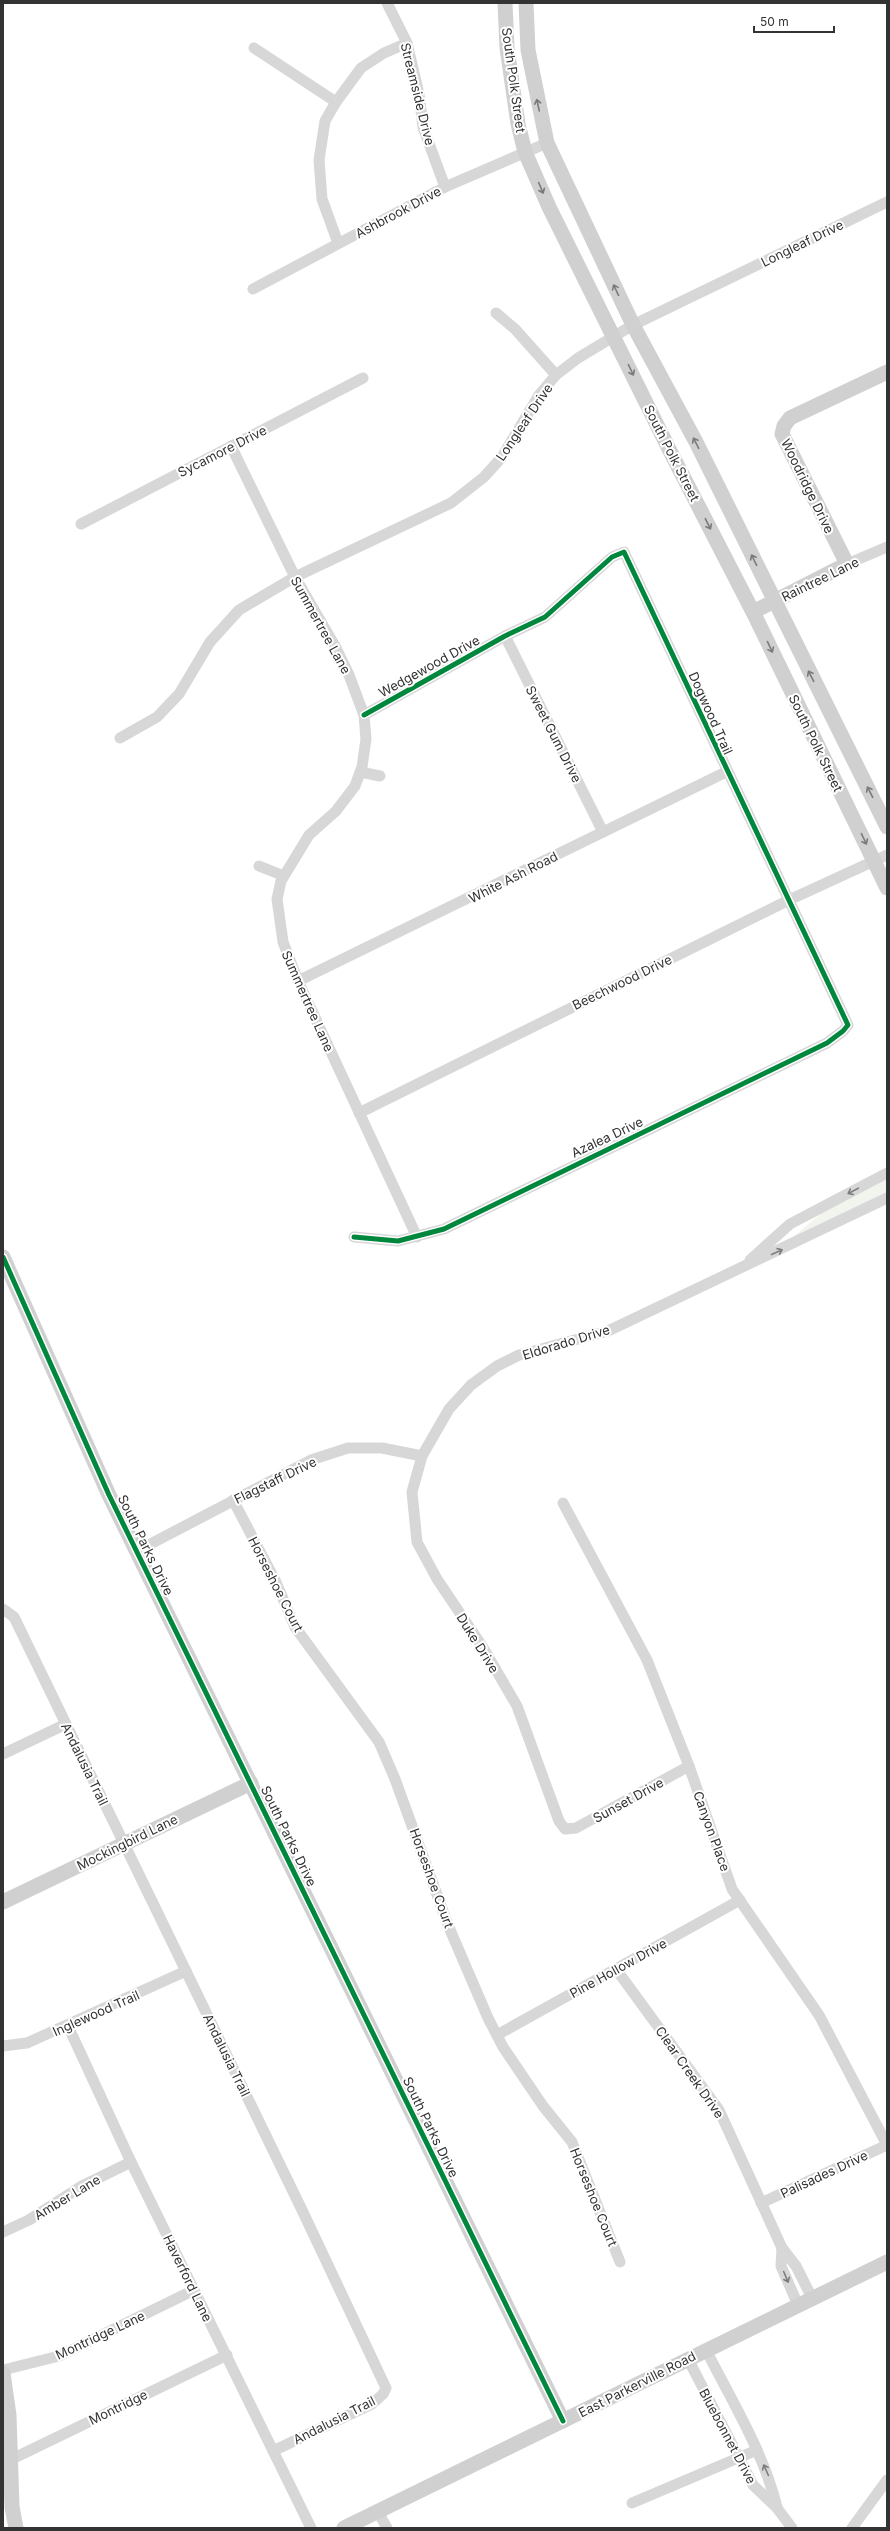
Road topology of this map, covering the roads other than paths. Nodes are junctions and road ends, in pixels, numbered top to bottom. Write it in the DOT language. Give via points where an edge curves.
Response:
graph roads {
  1 [pos="387,3"];
  2 [pos="505,3"];
  3 [pos="526,3"];
  4 [pos="407,43"];
  5 [pos="254,48"];
  6 [pos="336,102"];
  7 [pos="547,143"];
  8 [pos="525,152"];
  9 [pos="445,187"];
  10 [pos="887,202"];
  11 [pos="338,243"];
  12 [pos="253,289"];
  13 [pos="496,312"];
  14 [pos="633,325"];
  15 [pos="614,335"];
  16 [pos="887,372"];
  17 [pos="556,375"];
  18 [pos="363,378"];
  19 [pos="231,446"];
  20 [pos="80,524"];
  21 [pos="887,547"];
  22 [pos="847,564"];
  23 [pos="295,577"];
  24 [pos="774,601"];
  25 [pos="753,612"];
  26 [pos="505,636"];
  27 [pos="364,715"];
  28 [pos="120,738"];
  29 [pos="360,772"];
  30 [pos="726,772"];
  31 [pos="380,776"];
  32 [pos="887,827"];
  33 [pos="604,832"];
  34 [pos="881,858"];
  35 [pos="260,866"];
  36 [pos="284,876"];
  37 [pos="887,888"];
  38 [pos="789,900"];
  39 [pos="298,982"];
  40 [pos="844,1015"];
  41 [pos="359,1113"];
  42 [pos="887,1172"];
  43 [pos="887,1198"];
  44 [pos="354,1237"];
  45 [pos="418,1237"];
  46 [pos="3,1257"];
  47 [pos="742,1267"];
  48 [pos="422,1456"];
  49 [pos="233,1500"];
  50 [pos="563,1503"];
  51 [pos="137,1551"];
  52 [pos="3,1609"];
  53 [pos="66,1724"];
  54 [pos="3,1754"];
  55 [pos="689,1766"];
  56 [pos="251,1783"];
  57 [pos="565,1829"];
  58 [pos="124,1844"];
  59 [pos="740,1900"];
  60 [pos="3,1902"];
  61 [pos="616,1969"];
  62 [pos="186,1971"];
  63 [pos="68,2026"];
  64 [pos="497,2035"];
  65 [pos="3,2046"];
  66 [pos="887,2144"];
  67 [pos="131,2162"];
  68 [pos="761,2203"];
  69 [pos="3,2232"];
  70 [pos="782,2248"];
  71 [pos="620,2262"];
  72 [pos="887,2262"];
  73 [pos="194,2290"];
  74 [pos="812,2298"];
  75 [pos="798,2305"];
  76 [pos="706,2350"];
  77 [pos="227,2355"];
  78 [pos="688,2359"];
  79 [pos="3,2371"];
  80 [pos="563,2421"];
  81 [pos="757,2450"];
  82 [pos="272,2451"];
  83 [pos="738,2458"];
  84 [pos="10,2460"];
  85 [pos="887,2480"];
  86 [pos="632,2503"];
  87 [pos="777,2508"];
  88 [pos="378,2512"];
  89 [pos="16,2528"];
  90 [pos="310,2528"];
  91 [pos="344,2528"];
  92 [pos="387,2528"];
  93 [pos="792,2528"];
  94 [pos="852,2528"];
  1 -- 4 [label="street, Streamside Drive"];
  2 -- 8 [label="main road, South Polk Street" via="512,90"];
  7 -- 3 [label="main road, South Polk Street, one-way" via="528,50"];
  4 -- 6 [label="street" via="384,53 361,68"];
  4 -- 9 [label="street, Streamside Drive" via="419,94 423,127"];
  5 -- 6 [label="street"];
  6 -- 11 [label="street" via="325,121 319,160 322,199"];
  7 -- 8 [label="street, Ashbrook Drive"];
  14 -- 7 [label="main road, South Polk Street, one-way"];
  8 -- 9 [label="street, Ashbrook Drive"];
  8 -- 15 [label="main road, South Polk Street, one-way" via="549,207"];
  9 -- 11 [label="street, Ashbrook Drive"];
  10 -- 14 [label="street, Longleaf Drive"];
  11 -- 12 [label="street, Ashbrook Drive"];
  13 -- 17 [label="street" via="515,329"];
  14 -- 15 [label="street, Longleaf Drive"];
  24 -- 14 [label="main road, South Polk Street, one-way" via="696,442"];
  15 -- 17 [label="street, Longleaf Drive"];
  15 -- 25 [label="main road, South Polk Street, one-way"];
  16 -- 22 [label="main road, Woodridge Drive" via="790,418 782,434"];
  17 -- 23 [label="street, Longleaf Drive" via="539,395 502,457 484,478 451,503"];
  18 -- 19 [label="street, Sycamore Drive"];
  19 -- 20 [label="street, Sycamore Drive"];
  19 -- 23 [label="street, Summertree Lane"];
  21 -- 22 [label="street, Raintree Lane"];
  22 -- 24 [label="main road, Raintree Lane"];
  23 -- 27 [label="street, Summertree Lane" via="335,646"];
  23 -- 28 [label="street, Longleaf Drive" via="239,610 229,619 210,642 179,694 157,717"];
  24 -- 25 [label="main road, Raintree Lane"];
  32 -- 24 [label="main road, South Polk Street, one-way"];
  25 -- 34 [label="main road, South Polk Street, one-way"];
  26 -- 27 [label="street, Wedgewood Drive"];
  26 -- 30 [label="street, Dogwood Trail" via="545,617 612,557 624,552"];
  26 -- 33 [label="street, Sweet Gum Drive"];
  27 -- 29 [label="street, Summertree Lane" via="366,739"];
  29 -- 31 [label="street"];
  29 -- 36 [label="street, Summertree Lane" via="355,786 336,811 309,835"];
  30 -- 33 [label="street, White Ash Road"];
  30 -- 38 [label="street, Dogwood Trail"];
  33 -- 39 [label="street, White Ash Road"];
  34 -- 37 [label="main road, South Polk Street"];
  34 -- 38 [label="street, Beechwood Drive"];
  35 -- 36 [label="street"];
  36 -- 39 [label="street, Summertree Lane" via="277,898 283,942"];
  38 -- 40 [label="street, Dogwood Trail"];
  38 -- 41 [label="street, Beechwood Drive"];
  39 -- 41 [label="street, Summertree Lane"];
  40 -- 45 [label="street, Azalea Drive" via="848,1025 826,1043 501,1202 444,1229"];
  41 -- 45 [label="street, Summertree Lane"];
  42 -- 47 [label="street, Eldorado Drive, one-way" via="790,1224"];
  47 -- 43 [label="street, Eldorado Drive, one-way"];
  44 -- 45 [label="street, Azalea Drive" via="398,1241"];
  46 -- 51 [label="main road, South Parks Drive"];
  47 -- 48 [label="street, Eldorado Drive" via="608,1331 519,1355 497,1366 471,1385 449,1410"];
  48 -- 49 [label="street, Flagstaff Drive" via="382,1448 348,1448 311,1460"];
  48 -- 57 [label="street, Duke Drive" via="412,1492 417,1542 437,1579 482,1646 517,1706 559,1821"];
  49 -- 51 [label="street, Flagstaff Drive"];
  49 -- 64 [label="street, Horseshoe Court" via="275,1580 295,1627 379,1742 448,1925"];
  50 -- 55 [label="street, Canyon Place" via="647,1660"];
  51 -- 56 [label="main road, South Parks Drive"];
  52 -- 53 [label="street, Andalusia Trail" via="14,1617"];
  53 -- 54 [label="street"];
  53 -- 58 [label="street, Andalusia Trail"];
  55 -- 57 [label="street, Sunset Drive" via="576,1828"];
  55 -- 59 [label="street, Canyon Place" via="732,1889"];
  56 -- 58 [label="main road, Mockingbird Lane"];
  56 -- 80 [label="main road, South Parks Drive"];
  58 -- 60 [label="main road, Mockingbird Lane"];
  58 -- 62 [label="street, Andalusia Trail"];
  59 -- 61 [label="street, Pine Hollow Drive"];
  59 -- 66 [label="street, Canyon Place" via="819,2015"];
  61 -- 64 [label="street, Pine Hollow Drive"];
  61 -- 68 [label="street, Clear Creek Drive" via="719,2110"];
  62 -- 63 [label="street, Inglewood Trail"];
  62 -- 82 [label="street, Andalusia Trail" via="386,2388 384,2394 372,2404"];
  63 -- 65 [label="street, Inglewood Trail" via="27,2043"];
  63 -- 67 [label="street, Haverford Lane"];
  64 -- 71 [label="street, Horseshoe Court" via="543,2106 572,2142"];
  66 -- 68 [label="street, Palisades Drive"];
  67 -- 69 [label="street, Amber Lane" via="82,2186 29,2220"];
  67 -- 73 [label="street, Haverford Lane"];
  68 -- 70 [label="street, Clear Creek Drive"];
  70 -- 74 [label="street, Clear Creek Drive" via="796,2266"];
  70 -- 75 [label="street, Clear Creek Drive, one-way" via="782,2266"];
  72 -- 74 [label="main road, East Parkerville Road"];
  73 -- 77 [label="street, Haverford Lane"];
  73 -- 79 [label="street, Montridge Lane" via="59,2356"];
  74 -- 75 [label="main road, East Parkerville Road"];
  75 -- 76 [label="main road, East Parkerville Road"];
  76 -- 78 [label="main road, East Parkerville Road"];
  76 -- 81 [label="street, Bluebonnet Drive"];
  77 -- 82 [label="street, Haverford Lane"];
  77 -- 84 [label="street, Montridge"];
  78 -- 80 [label="main road, East Parkerville Road"];
  78 -- 83 [label="street, Bluebonnet Drive"];
  79 -- 84 [label="main road" via="9,2415"];
  80 -- 88 [label="main road, East Parkerville Road"];
  81 -- 83 [label="street"];
  87 -- 81 [label="street, Bluebonnet Drive, one-way" via="769,2477"];
  82 -- 90 [label="street, Haverford Lane"];
  83 -- 86 [label="street"];
  83 -- 87 [label="street, Bluebonnet Drive" via="753,2485"];
  84 -- 89 [label="main road" via="12,2507"];
  85 -- 94 [label="street"];
  87 -- 93 [label="street, Bluebonnet Drive"];
  88 -- 91 [label="main road, East Parkerville Road"];
  88 -- 92 [label="street"];
}
